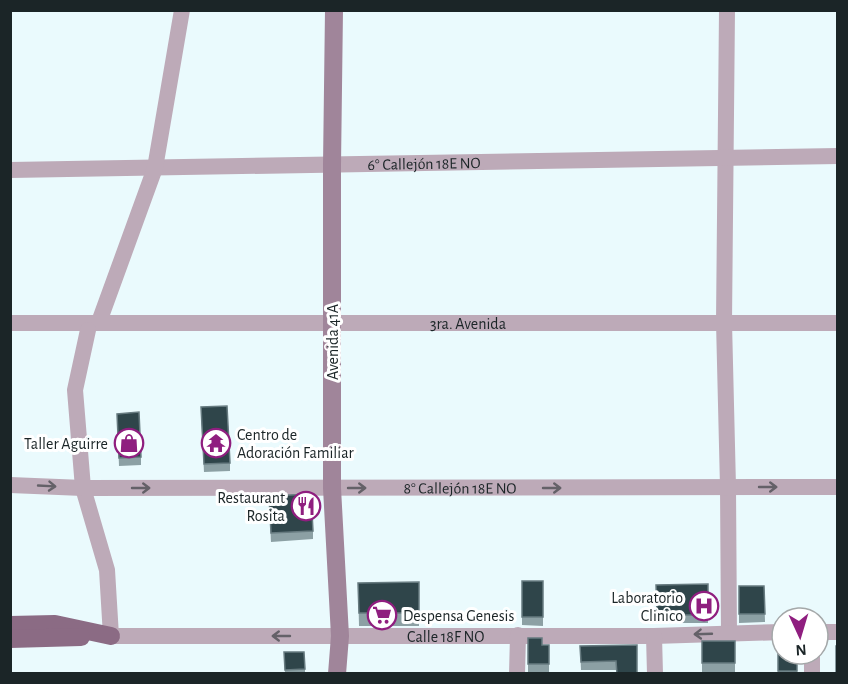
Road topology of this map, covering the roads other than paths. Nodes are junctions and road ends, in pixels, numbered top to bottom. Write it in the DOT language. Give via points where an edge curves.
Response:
graph roads {
  1 [pos="182,10"];
  2 [pos="334,10"];
  3 [pos="727,10"];
  4 [pos="837,156"];
  5 [pos="726,159"];
  6 [pos="332,165"];
  7 [pos="155,168"];
  8 [pos="10,170"];
  9 [pos="724,322"];
  10 [pos="10,323"];
  11 [pos="332,323"];
  12 [pos="837,323"];
  13 [pos="93,326"];
  14 [pos="10,484"];
  15 [pos="729,487"];
  16 [pos="837,487"];
  17 [pos="83,488"];
  18 [pos="332,488"];
  19 [pos="10,625"];
  20 [pos="770,632"];
  21 [pos="729,633"];
  22 [pos="518,635"];
  23 [pos="108,636"];
  24 [pos="340,636"];
  25 [pos="654,636"];
  26 [pos="10,639"];
  27 [pos="337,674"];
  28 [pos="517,674"];
  29 [pos="655,674"];
  1 -- 7 [label="street"];
  2 -- 6 [label="street, Avenida 41A"];
  3 -- 5 [label="street"];
  4 -- 5 [label="street, 6° Callejón 18E NO"];
  5 -- 6 [label="street, 6° Callejón 18E NO"];
  5 -- 9 [label="street"];
  6 -- 7 [label="street, 6° Callejón 18E NO"];
  6 -- 11 [label="street, Avenida 41A"];
  7 -- 8 [label="street, 6° Callejón 18E NO"];
  7 -- 13 [label="street"];
  9 -- 11 [label="street, 3ra. Avenida"];
  9 -- 12 [label="street, 3ra. Avenida"];
  9 -- 15 [label="street"];
  10 -- 13 [label="street, 3ra. Avenida"];
  11 -- 13 [label="street, 3ra. Avenida"];
  11 -- 18 [label="street, Avenida 41A"];
  13 -- 17 [label="street" via="75,390"];
  14 -- 17 [label="street, 8° Callejón 18E NO, one-way"];
  15 -- 16 [label="street, 8° Callejón 18E NO, one-way"];
  18 -- 15 [label="street, 8° Callejón 18E NO, one-way"];
  15 -- 21 [label="street"];
  17 -- 18 [label="street, 8° Callejón 18E NO, one-way"];
  17 -- 23 [label="street" via="107,570"];
  18 -- 24 [label="street, Avenida 41A"];
  19 -- 23 [label="main road" via="55,624"];
  20 -- 21 [label="street, Calle 18F NO"];
  21 -- 25 [label="street, Calle 18F NO, one-way"];
  22 -- 24 [label="street, Calle 18F NO"];
  22 -- 25 [label="street, Calle 18F NO"];
  22 -- 28 [label="street"];
  24 -- 23 [label="street, Calle 18F NO, one-way"];
  23 -- 26 [label="main road"];
  24 -- 27 [label="street, Avenida 41A"];
  25 -- 29 [label="street"];
}
